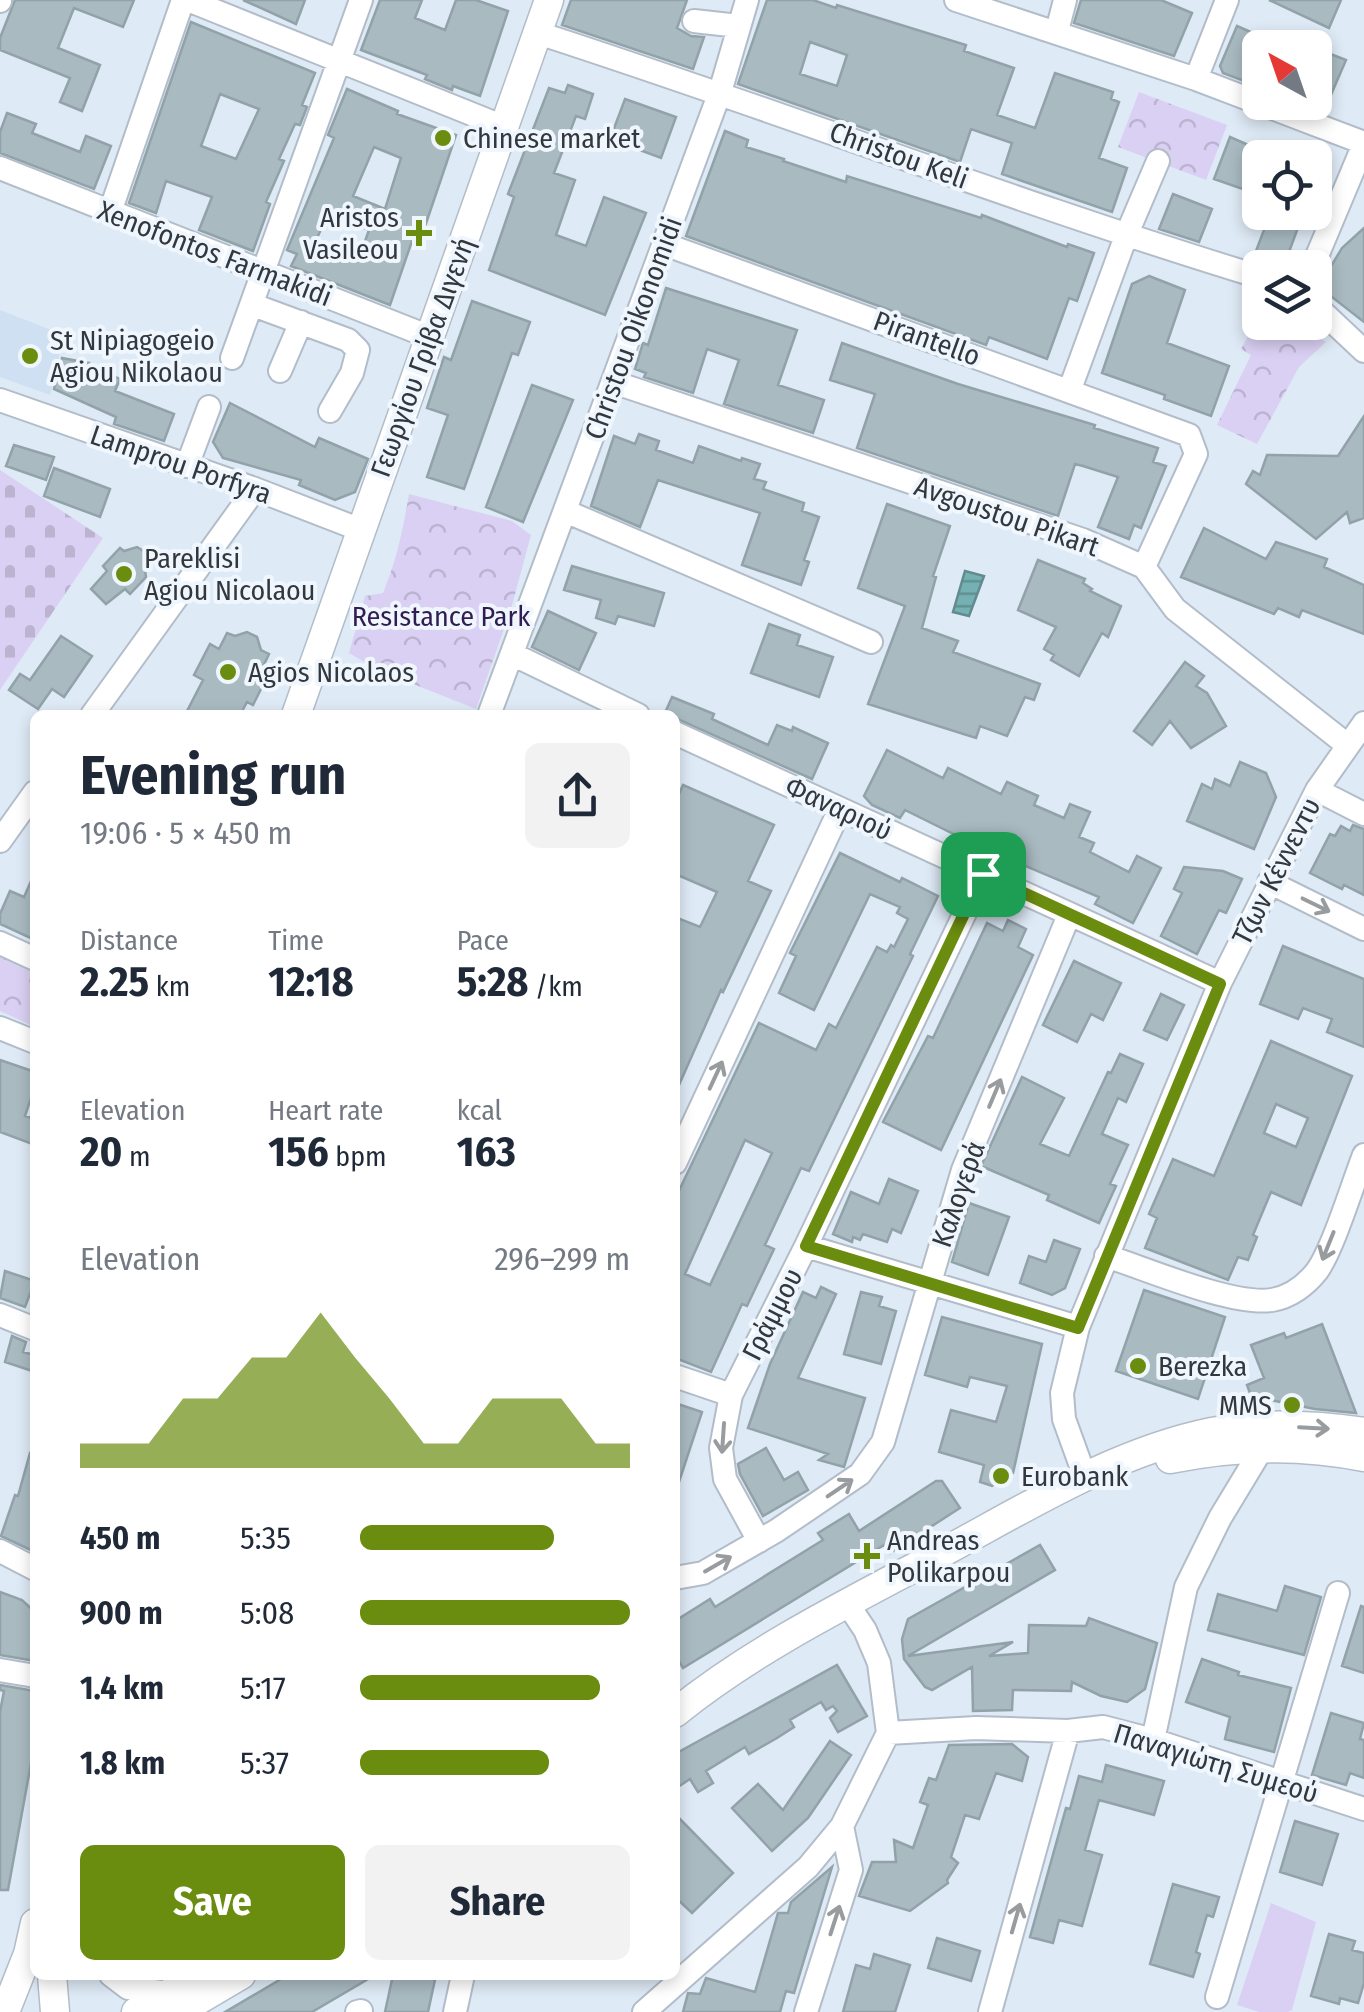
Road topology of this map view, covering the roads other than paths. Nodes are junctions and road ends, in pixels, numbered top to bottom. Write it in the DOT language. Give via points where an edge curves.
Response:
graph roads {
  1 [pos="185,0"];
  2 [pos="361,0"];
  3 [pos="549,0"];
  4 [pos="747,0"];
  5 [pos="956,0"];
  6 [pos="1065,0"];
  7 [pos="1227,0"];
  8 [pos="694,21"];
  9 [pos="739,26"];
  10 [pos="1057,31"];
  11 [pos="538,33"];
  12 [pos="339,61"];
  13 [pos="1196,79"];
  14 [pos="720,92"];
  15 [pos="504,127"];
  16 [pos="1364,144"];
  17 [pos="1158,162"];
  18 [pos="0,168"];
  19 [pos="110,212"];
  20 [pos="1126,236"];
  21 [pos="664,244"];
  22 [pos="1320,250"];
  23 [pos="1242,271"];
  24 [pos="264,272"];
  25 [pos="253,304"];
  26 [pos="1332,320"];
  27 [pos="301,322"];
  28 [pos="430,337"];
  29 [pos="1364,351"];
  30 [pos="232,358"];
  31 [pos="280,372"];
  32 [pos="613,382"];
  33 [pos="1070,389"];
  34 [pos="0,400"];
  35 [pos="208,406"];
  36 [pos="330,411"];
  37 [pos="186,466"];
  38 [pos="255,489"];
  39 [pos="565,511"];
  40 [pos="361,530"];
  41 [pos="1144,567"];
  42 [pos="870,642"];
  43 [pos="512,654"];
  44 [pos="96,710"];
  45 [pos="298,710"];
  46 [pos="491,710"];
  47 [pos="628,710"];
  48 [pos="1364,723"];
  49 [pos="680,735"];
  50 [pos="1346,744"];
  51 [pos="1317,790"];
  52 [pos="30,799"];
  53 [pos="840,809"];
  54 [pos="1364,814"];
  55 [pos="0,841"];
  56 [pos="983,874"];
  57 [pos="1269,882"];
  58 [pos="1070,915"];
  59 [pos="1364,929"];
  60 [pos="0,944"];
  61 [pos="30,956"];
  62 [pos="1220,984"];
  63 [pos="0,1028"];
  64 [pos="30,1040"];
  65 [pos="680,1152"];
  66 [pos="1364,1155"];
  67 [pos="806,1246"];
  68 [pos="1106,1256"];
  69 [pos="928,1282"];
  70 [pos="0,1315"];
  71 [pos="30,1327"];
  72 [pos="1078,1328"];
  73 [pos="680,1378"];
  74 [pos="731,1395"];
  75 [pos="1364,1432"];
  76 [pos="1262,1447"];
  77 [pos="1364,1458"];
  78 [pos="1085,1476"];
  79 [pos="758,1541"];
  80 [pos="0,1552"];
  81 [pos="30,1567"];
  82 [pos="680,1577"];
  83 [pos="1338,1593"];
  84 [pos="847,1603"];
  85 [pos="0,1670"];
  86 [pos="30,1675"];
  87 [pos="710,1685"];
  88 [pos="680,1697"];
  89 [pos="680,1708"];
  90 [pos="1068,1731"];
  91 [pos="888,1733"];
  92 [pos="1152,1740"];
  93 [pos="1282,1784"];
  94 [pos="1364,1809"];
  95 [pos="842,1826"];
  96 [pos="30,1945"];
  97 [pos="28,1954"];
  98 [pos="0,1969"];
  99 [pos="52,1980"];
  100 [pos="118,1980"];
  101 [pos="196,1980"];
  102 [pos="229,1980"];
  103 [pos="462,1980"];
  104 [pos="1218,1998"];
  105 [pos="174,2003"];
  106 [pos="5,2012"];
  107 [pos="55,2012"];
  108 [pos="136,2012"];
  109 [pos="455,2012"];
  110 [pos="644,2012"];
  111 [pos="806,2012"];
  112 [pos="990,2012"];
  1 -- 12 [label="street"];
  1 -- 19 [label="street"];
  2 -- 12 [label="street"];
  3 -- 11 [label="main road, Γεωργίου Γρίβα Διγενή"];
  4 -- 9 [label="street, Christou Oikonomidi"];
  5 -- 10 [label="street"];
  6 -- 10 [label="street"];
  7 -- 13 [label="street"];
  8 -- 9 [label="street"];
  9 -- 14 [label="street, Christou Oikonomidi"];
  10 -- 13 [label="street"];
  11 -- 14 [label="street, Christou Keli"];
  11 -- 15 [label="main road, Γεωργίου Γρίβα Διγενή"];
  12 -- 15 [label="street"];
  12 -- 24 [label="street"];
  13 -- 16 [label="street"];
  14 -- 20 [label="street, Christou Keli"];
  14 -- 21 [label="street, Christou Oikonomidi"];
  15 -- 28 [label="main road, Γεωργίου Γρίβα Διγενή"];
  16 -- 22 [label="street"];
  17 -- 20 [label="street"];
  18 -- 19 [label="street, Xenofontos Farmakidi"];
  19 -- 24 [label="street, Xenofontos Farmakidi"];
  20 -- 23 [label="street, Christou Keli"];
  20 -- 33 [label="street"];
  21 -- 32 [label="street, Christou Oikonomidi"];
  21 -- 33 [label="street, Pirantello"];
  24 -- 25 [label="street"];
  24 -- 28 [label="street, Xenofontos Farmakidi"];
  25 -- 27 [label="street"];
  25 -- 30 [label="street"];
  26 -- 29 [label="street"];
  27 -- 31 [label="street"];
  27 -- 36 [label="street" via="358,350"];
  28 -- 40 [label="main road, Γεωργίου Γρίβα Διγενή"];
  32 -- 39 [label="street, Christou Oikonomidi"];
  32 -- 41 [label="street, Avgoustou Pikart" via="1084,540"];
  33 -- 41 [label="street, Pirantello" via="1189,435 1196,454"];
  34 -- 37 [label="street, Lamprou Porfyra"];
  35 -- 37 [label="street"];
  37 -- 38 [label="street, Lamprou Porfyra"];
  38 -- 40 [label="street, Lamprou Porfyra"];
  38 -- 44 [label="street"];
  39 -- 42 [label="street"];
  39 -- 43 [label="street, Christou Oikonomidi"];
  40 -- 45 [label="main road, Γεωργίου Γρίβα Διγενή"];
  41 -- 50 [label="street, Avgoustou Pikart" via="1175,608"];
  43 -- 46 [label="street, Christou Oikonomidi"];
  43 -- 47 [label="street"];
  48 -- 50 [label="street, Τζων Κέννεντυ"];
  49 -- 53 [label="street, Φαναριού"];
  50 -- 51 [label="street, Τζων Κέννεντυ"];
  51 -- 54 [label="street"];
  51 -- 57 [label="street, Τζων Κέννεντυ"];
  52 -- 55 [label="street"];
  53 -- 56 [label="street, Φαναριού"];
  65 -- 53 [label="street, one-way"];
  56 -- 58 [label="street, Φαναριού"];
  56 -- 67 [label="street, Γράμμου"];
  57 -- 59 [label="street, one-way"];
  57 -- 62 [label="street, Τζων Κέννεντυ"];
  58 -- 62 [label="street, Φαναριού"];
  69 -- 58 [label="street, Καλογερά, one-way" via="963,1170"];
  60 -- 61 [label="street"];
  62 -- 68 [label="street, Τζων Κέννεντυ"];
  63 -- 64 [label="street"];
  66 -- 68 [label="street, one-way" via="1319,1268 1284,1297 1230,1296"];
  67 -- 69 [label="street"];
  67 -- 74 [label="street, Γράμμου"];
  68 -- 72 [label="street, Τζων Κέννεντυ"];
  69 -- 72 [label="street"];
  79 -- 69 [label="street, Καλογερά, one-way" via="860,1474 883,1442"];
  70 -- 71 [label="street"];
  72 -- 78 [label="street, Τζων Κέννεντυ" via="1062,1394"];
  73 -- 74 [label="street"];
  74 -- 79 [label="street, Γράμμου, one-way" via="721,1448 725,1479"];
  78 -- 75 [label="main road, one-way" via="1213,1432 1275,1426"];
  76 -- 77 [label="main road"];
  76 -- 78 [label="main road"];
  76 -- 92 [label="street" via="1186,1587"];
  78 -- 84 [label="main road"];
  82 -- 79 [label="street, Καλογερά, one-way" via="702,1573"];
  80 -- 81 [label="street"];
  83 -- 93 [label="street"];
  84 -- 87 [label="main road"];
  84 -- 91 [label="street" via="879,1662"];
  85 -- 86 [label="street"];
  87 -- 88 [label="main road"];
  87 -- 89 [label="main road"];
  90 -- 91 [label="street, Παναγιώτη Συμεού"];
  90 -- 92 [label="street, Παναγιώτη Συμεού" via="1103,1728"];
  112 -- 90 [label="street, one-way"];
  91 -- 95 [label="street"];
  92 -- 93 [label="street, Παναγιώτη Συμεού"];
  93 -- 94 [label="street, Παναγιώτη Συμεού"];
  93 -- 104 [label="street"];
  95 -- 110 [label="street" via="808,1867"];
  111 -- 95 [label="street, one-way" via="851,1870"];
  96 -- 97 [label="main road"];
  97 -- 98 [label="main road"];
  97 -- 106 [label="main road"];
  99 -- 107 [label="main road"];
  100 -- 105 [label="street"];
  101 -- 105 [label="main road"];
  102 -- 105 [label="main road"];
  103 -- 109 [label="street"];
  105 -- 108 [label="main road"];
}
